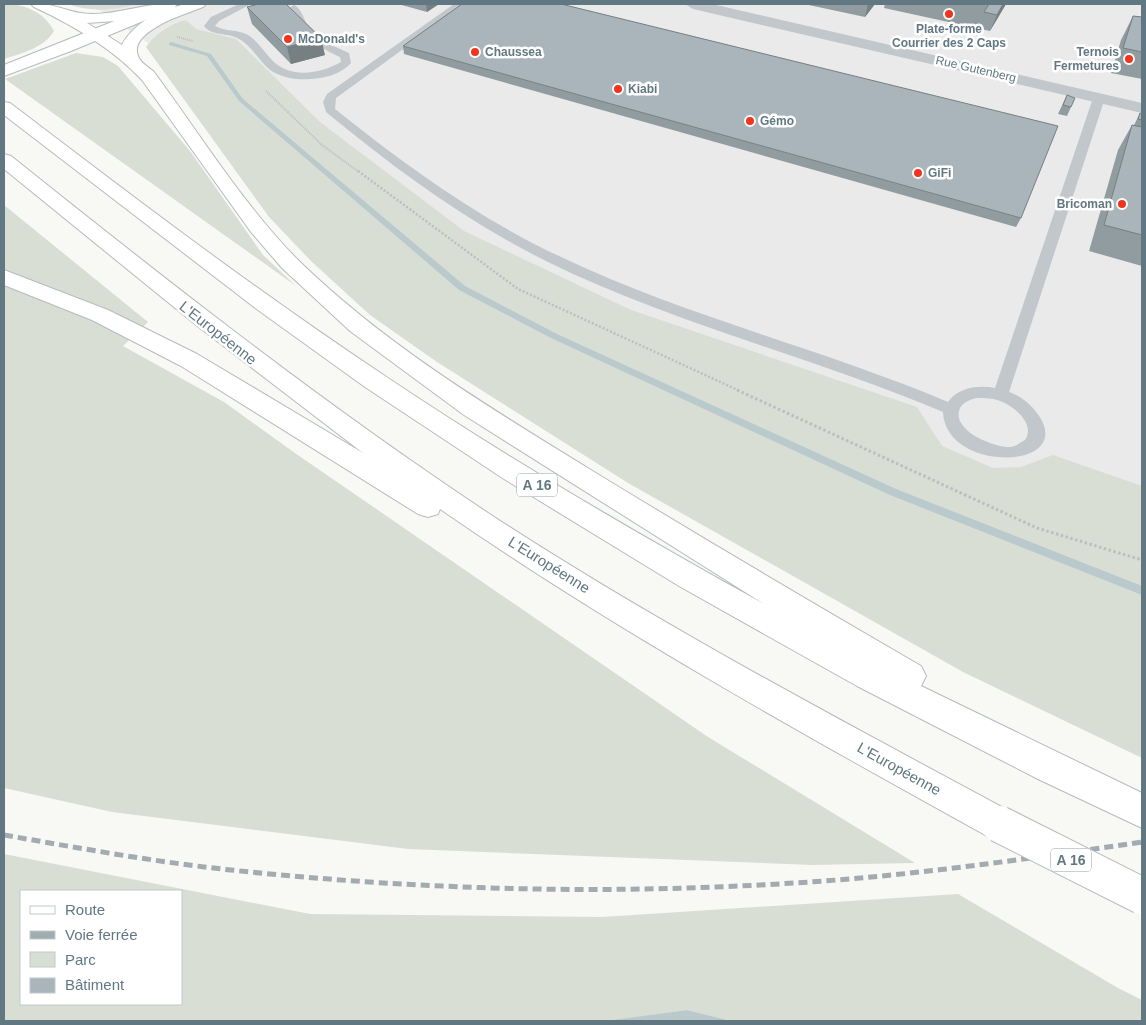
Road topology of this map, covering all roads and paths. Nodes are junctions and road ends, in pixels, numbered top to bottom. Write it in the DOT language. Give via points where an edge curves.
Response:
graph roads {
  1 [pos="39,4"];
  2 [pos="198,4"];
  3 [pos="246,4"];
  4 [pos="460,4"];
  5 [pos="692,4"];
  6 [pos="724,4"];
  7 [pos="167,7"];
  8 [pos="294,8"];
  9 [pos="64,15"];
  10 [pos="98,37"];
  11 [pos="131,58"];
  12 [pos="4,71"];
  13 [pos="1099,98"];
  14 [pos="1142,100"];
  15 [pos="4,108"];
  16 [pos="1142,108"];
  17 [pos="4,160"];
  18 [pos="4,278"];
  19 [pos="1000,394"];
  20 [pos="950,408"];
  21 [pos="510,541"];
  22 [pos="1111,796"];
  23 [pos="1142,811"];
  24 [pos="1142,896"];
  1 -- 9 [label="main road"];
  2 -- 7 [label="main road"];
  3 -- 8 [label="lane" via="215,19 209,26 244,37 272,67 286,74 323,73 346,63 345,55 323,47 310,36 299,23"];
  4 -- 20 [label="lane" via="331,96 330,110 438,192 554,259 663,305"];
  5 -- 13 [label="street, Rue Gutenberg"];
  6 -- 14 [label="street, Rue Gutenberg"];
  7 -- 9 [label="main road" via="111,18"];
  7 -- 10 [label="main road"];
  7 -- 11 [label="main road" via="136,36 129,50"];
  9 -- 10 [label="main road"];
  10 -- 11 [label="main road"];
  10 -- 12 [label="main road"];
  11 -- 22 [label="main road" via="148,76 276,250 322,296 395,356 506,430 694,547"];
  13 -- 16 [label="street, Rue Gutenberg"];
  13 -- 19 [label="lane"];
  15 -- 22 [label="main road, A 16" via="234,284 429,418 513,471 744,607 867,674"];
  17 -- 21 [label="main road, L'Européenne / A 16" via="268,372"];
  18 -- 21 [label="main road" via="64,299 155,342 282,415 408,495"];
  19 -- 20 [label="lane" via="968,393"];
  19 -- 20 [label="lane" via="1024,408 1037,426 1037,436 1032,444 1022,450 994,452 965,439 950,419"];
  21 -- 24 [label="main road, L'Européenne / A 16, bridge" via="709,663 999,824"];
  22 -- 23 [label="main road, A 16"];
}
